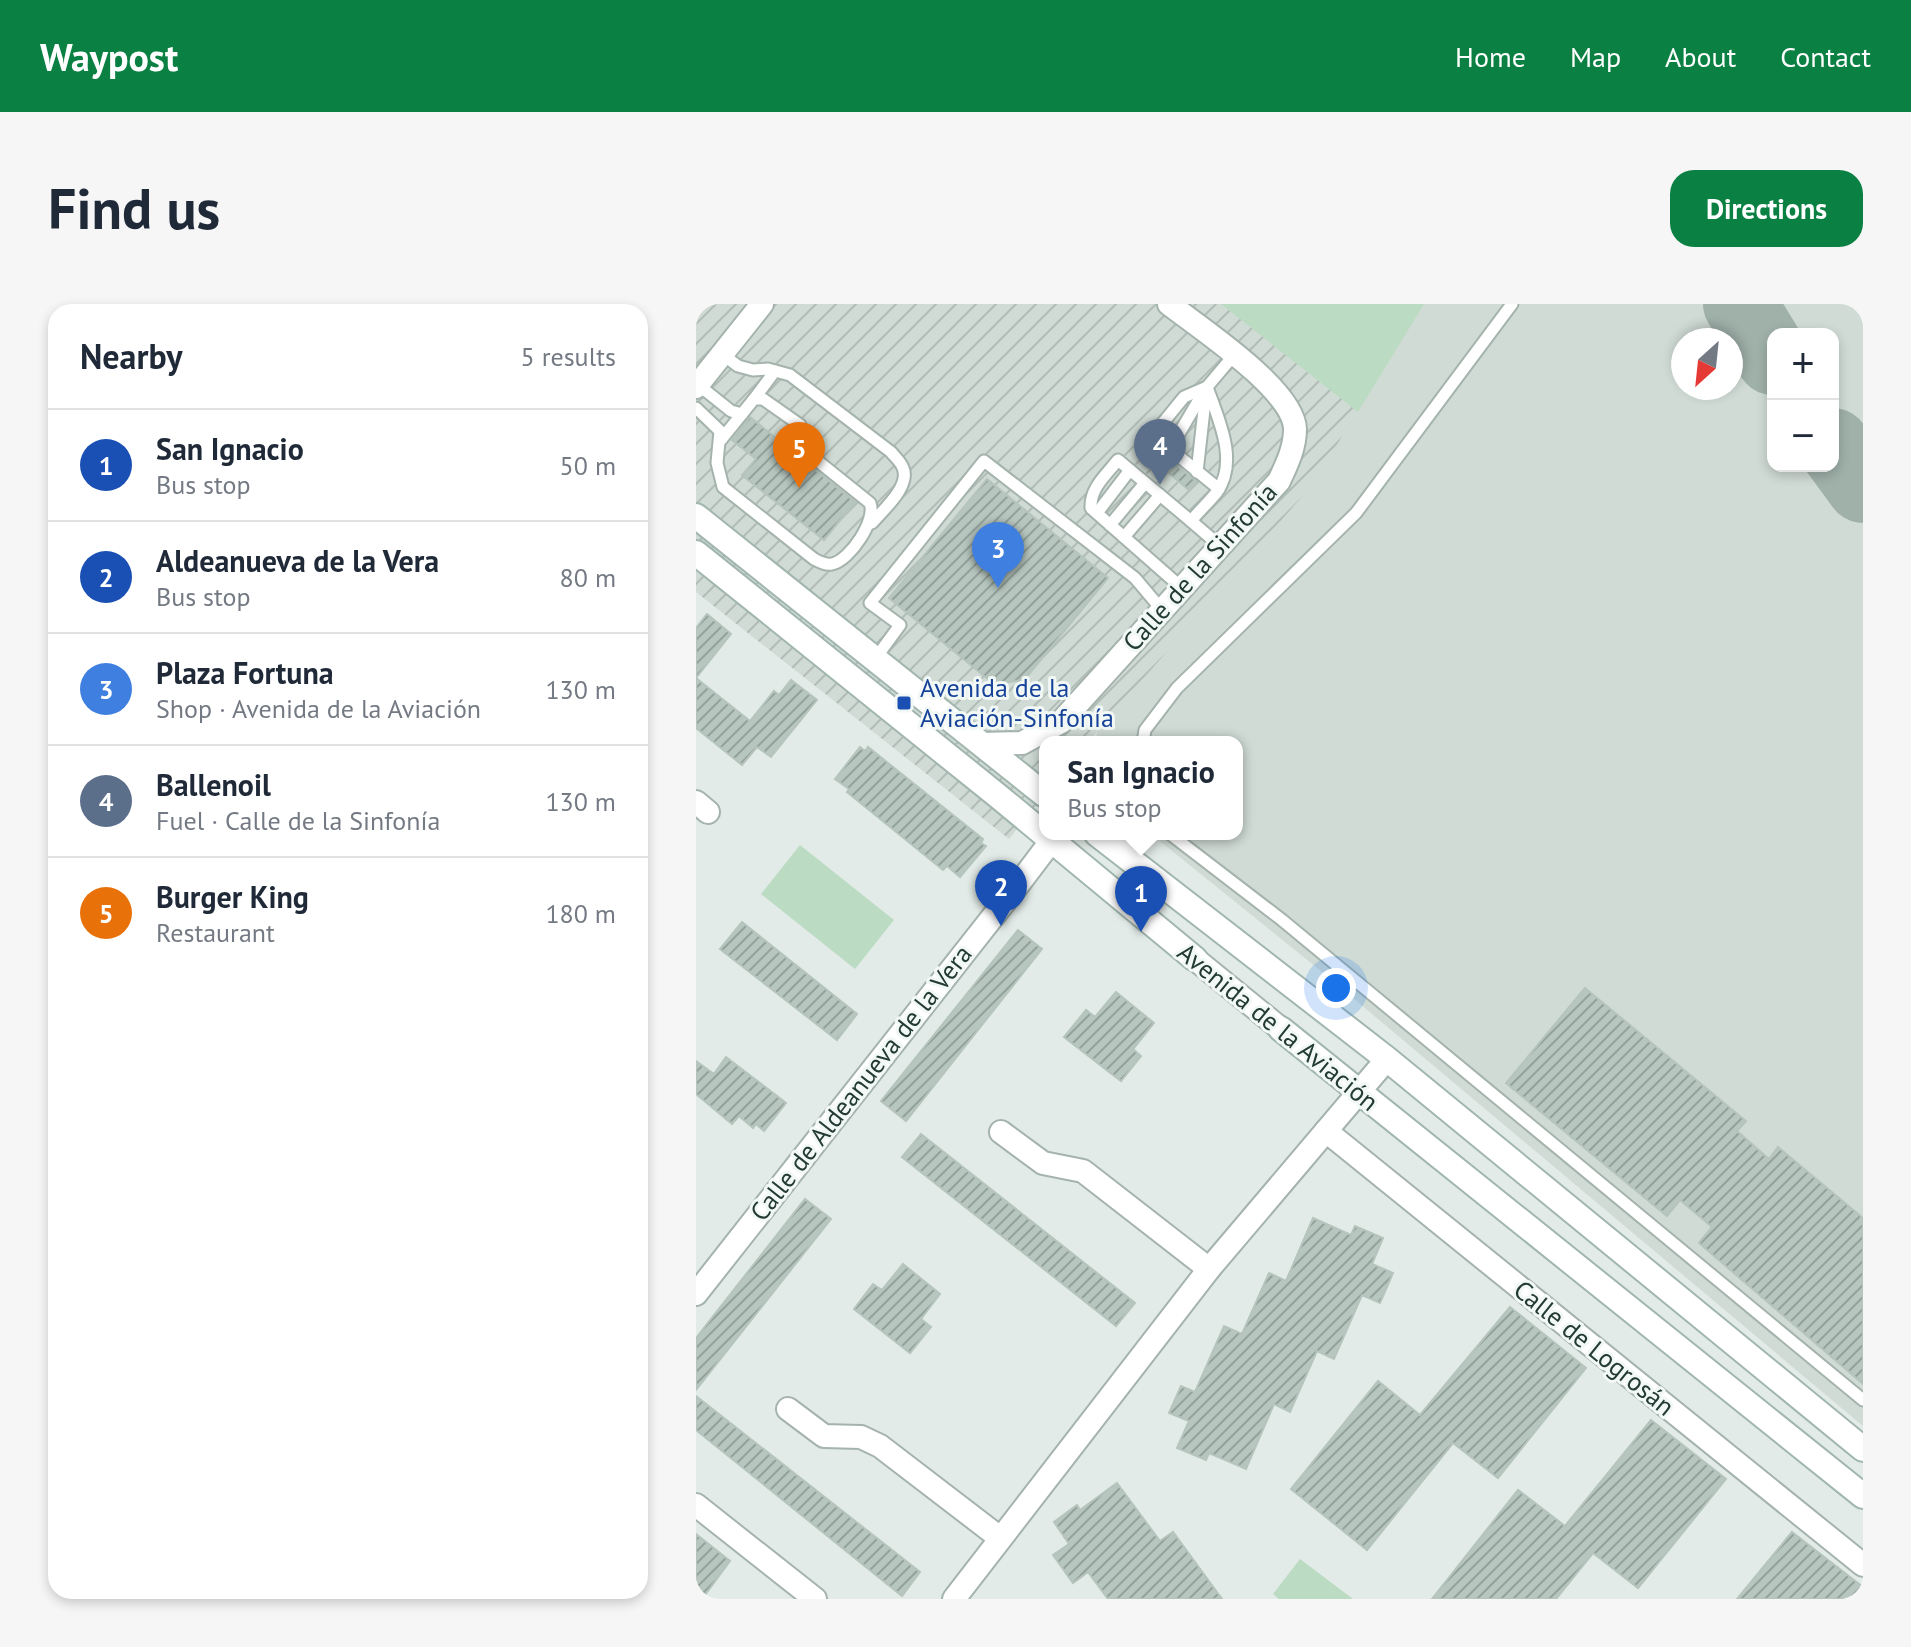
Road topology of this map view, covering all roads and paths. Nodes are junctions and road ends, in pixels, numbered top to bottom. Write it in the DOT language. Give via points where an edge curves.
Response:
graph roads {
  1 [pos="762,304"];
  2 [pos="1169,304"];
  3 [pos="1512,304"];
  4 [pos="722,354"];
  5 [pos="1234,355"];
  6 [pos="775,371"];
  7 [pos="697,385"];
  8 [pos="1207,387"];
  9 [pos="754,399"];
  10 [pos="696,408"];
  11 [pos="742,414"];
  12 [pos="720,441"];
  13 [pos="1170,449"];
  14 [pos="1197,472"];
  15 [pos="1145,483"];
  16 [pos="1219,489"];
  17 [pos="1160,495"];
  18 [pos="696,516"];
  19 [pos="1191,521"];
  20 [pos="1110,525"];
  21 [pos="869,527"];
  22 [pos="1124,537"];
  23 [pos="1220,546"];
  24 [pos="696,553"];
  25 [pos="1182,588"];
  26 [pos="1162,610"];
  27 [pos="875,660"];
  28 [pos="1058,732"];
  29 [pos="1144,736"];
  30 [pos="1039,738"];
  31 [pos="981,744"];
  32 [pos="1039,790"];
  33 [pos="1039,827"];
  34 [pos="1050,840"];
  35 [pos="1056,840"];
  36 [pos="1105,840"];
  37 [pos="1178,840"];
  38 [pos="1195,959"];
  39 [pos="1281,1029"];
  40 [pos="1387,1059"];
  41 [pos="1358,1093"];
  42 [pos="1326,1131"];
  43 [pos="1001,1132"];
  44 [pos="1209,1269"];
  45 [pos="696,1294"];
  46 [pos="1863,1400"];
  47 [pos="788,1409"];
  48 [pos="1863,1449"];
  49 [pos="1863,1496"];
  50 [pos="696,1505"];
  51 [pos="1000,1538"];
  52 [pos="1863,1565"];
  53 [pos="961,1596"];
  54 [pos="815,1599"];
  1 -- 4 [label="street"];
  2 -- 5 [label="street, Calle de la Sinfonía"];
  3 -- 29 [label="lane" via="1356,513 1177,688"];
  4 -- 6 [label="lane" via="738,366"];
  4 -- 7 [label="street"];
  5 -- 8 [label="lane"];
  5 -- 23 [label="street, Calle de la Sinfonía" via="1286,402 1295,426 1291,456 1279,481"];
  6 -- 9 [label="lane"];
  6 -- 21 [label="lane" via="790,375 903,466 899,490"];
  7 -- 11 [label="lane"];
  8 -- 13 [label="lane"];
  8 -- 13 [label="lane" via="1184,397 1153,435"];
  8 -- 14 [label="lane"];
  8 -- 16 [label="lane" via="1223,431 1226,466"];
  9 -- 11 [label="lane"];
  9 -- 21 [label="lane" via="763,399 800,425 814,458 870,503"];
  10 -- 12 [label="lane" via="715,424"];
  11 -- 12 [label="lane"];
  12 -- 21 [label="lane" via="717,473 723,487 814,559 834,564"];
  13 -- 14 [label="lane"];
  14 -- 16 [label="lane"];
  15 -- 17 [label="lane"];
  15 -- 20 [label="lane"];
  15 -- 20 [label="lane" via="1118,460 1092,492 1091,508"];
  16 -- 19 [label="lane"];
  17 -- 19 [label="lane"];
  17 -- 22 [label="lane"];
  18 -- 27 [label="main road"];
  19 -- 23 [label="lane"];
  20 -- 22 [label="lane"];
  22 -- 25 [label="lane"];
  23 -- 25 [label="street, Calle de la Sinfonía"];
  24 -- 33 [label="main road, Avenida de la Aviación"];
  25 -- 26 [label="street, Calle de la Sinfonía"];
  26 -- 27 [label="lane" via="1135,578 984,461 870,603 900,625"];
  26 -- 28 [label="street, Calle de la Sinfonía"];
  27 -- 31 [label="main road"];
  30 -- 31 [label="street, Calle de la Sinfonía"];
  31 -- 32 [label="main road"];
  34 -- 45 [label="street, Calle de Aldeanueva de la Vera"];
  35 -- 38 [label="main road, Avenida de la Aviación"];
  36 -- 40 [label="main road, Avenida de la Aviación"];
  37 -- 46 [label="lane" via="1292,928"];
  38 -- 39 [label="street, Avenida de la Aviación"];
  39 -- 41 [label="main road, Avenida de la Aviación"];
  40 -- 41 [label="street"];
  40 -- 48 [label="main road, Avenida de la Aviación"];
  41 -- 42 [label="street"];
  41 -- 49 [label="main road, Avenida de la Aviación"];
  42 -- 44 [label="street"];
  42 -- 52 [label="street, Calle de Logrosán"];
  43 -- 44 [label="street" via="1043,1163 1083,1171"];
  44 -- 51 [label="street"];
  47 -- 51 [label="street" via="824,1436 861,1437 880,1446"];
  50 -- 54 [label="street"];
  51 -- 53 [label="street"];
}
